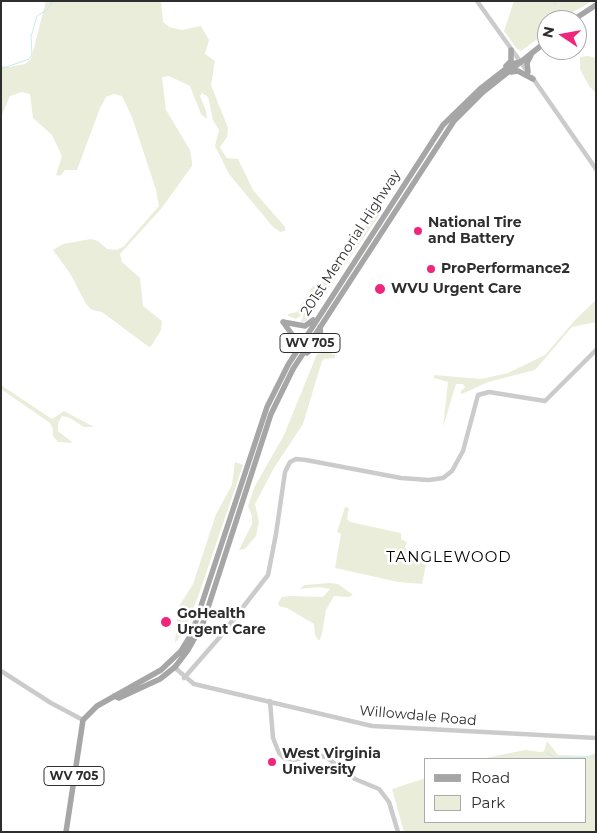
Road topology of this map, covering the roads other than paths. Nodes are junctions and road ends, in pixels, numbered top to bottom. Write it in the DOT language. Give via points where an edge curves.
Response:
graph roads {
  1 [pos="477,1"];
  2 [pos="511,50"];
  3 [pos="535,50"];
  4 [pos="520,62"];
  5 [pos="505,72"];
  6 [pos="528,72"];
  7 [pos="533,79"];
  8 [pos="596,169"];
  9 [pos="322,309"];
  10 [pos="320,327"];
  11 [pos="596,350"];
  12 [pos="294,354"];
  13 [pos="288,378"];
  14 [pos="172,665"];
  15 [pos="1,671"];
  16 [pos="184,678"];
  17 [pos="270,702"];
  18 [pos="83,720"];
  19 [pos="596,738"];
  20 [pos="66,832"];
  21 [pos="398,832"];
  1 -- 2 [label="street"];
  2 -- 4 [label="street"];
  2 -- 5 [label="main road" via="511,61"];
  3 -- 4 [label="main road, 201st Memorial Highway / WV 705"];
  3 -- 6 [label="main road" via="527,63"];
  4 -- 5 [label="main road, 201st Memorial Highway / WV 705" via="512,64"];
  4 -- 6 [label="street"];
  5 -- 7 [label="main road" via="518,70"];
  5 -- 9 [label="main road, 201st Memorial Highway / WV 705" via="472,95 443,125"];
  5 -- 10 [label="main road, 201st Memorial Highway / WV 705" via="454,121"];
  6 -- 7 [label="street"];
  7 -- 8 [label="street"];
  9 -- 12 [label="main road, 201st Memorial Highway / WV 705"];
  9 -- 12 [label="main road" via="304,326 283,322 296,340"];
  10 -- 13 [label="main road, 201st Memorial Highway / WV 705"];
  10 -- 13 [label="main road" via="321,339 333,349 309,350"];
  11 -- 16 [label="street" via="545,401 489,392 478,395 463,451 452,471 443,478 401,478 306,460 290,462 285,472 270,570"];
  12 -- 14 [label="main road, 201st Memorial Highway / WV 705" via="267,407 197,623"];
  13 -- 14 [label="main road, 201st Memorial Highway / WV 705" via="271,414 203,623 188,650"];
  14 -- 16 [label="street"];
  14 -- 18 [label="main road, WV 705" via="149,686 119,698 114,696 92,709"];
  15 -- 18 [label="street"];
  16 -- 17 [label="street, Willowdale Road" via="194,684"];
  17 -- 19 [label="street, Willowdale Road" via="372,726"];
  17 -- 21 [label="street" via="272,733 279,753 293,760 316,755 326,757 355,779 379,788 389,802"];
  18 -- 20 [label="main road, WV 705"];
}
